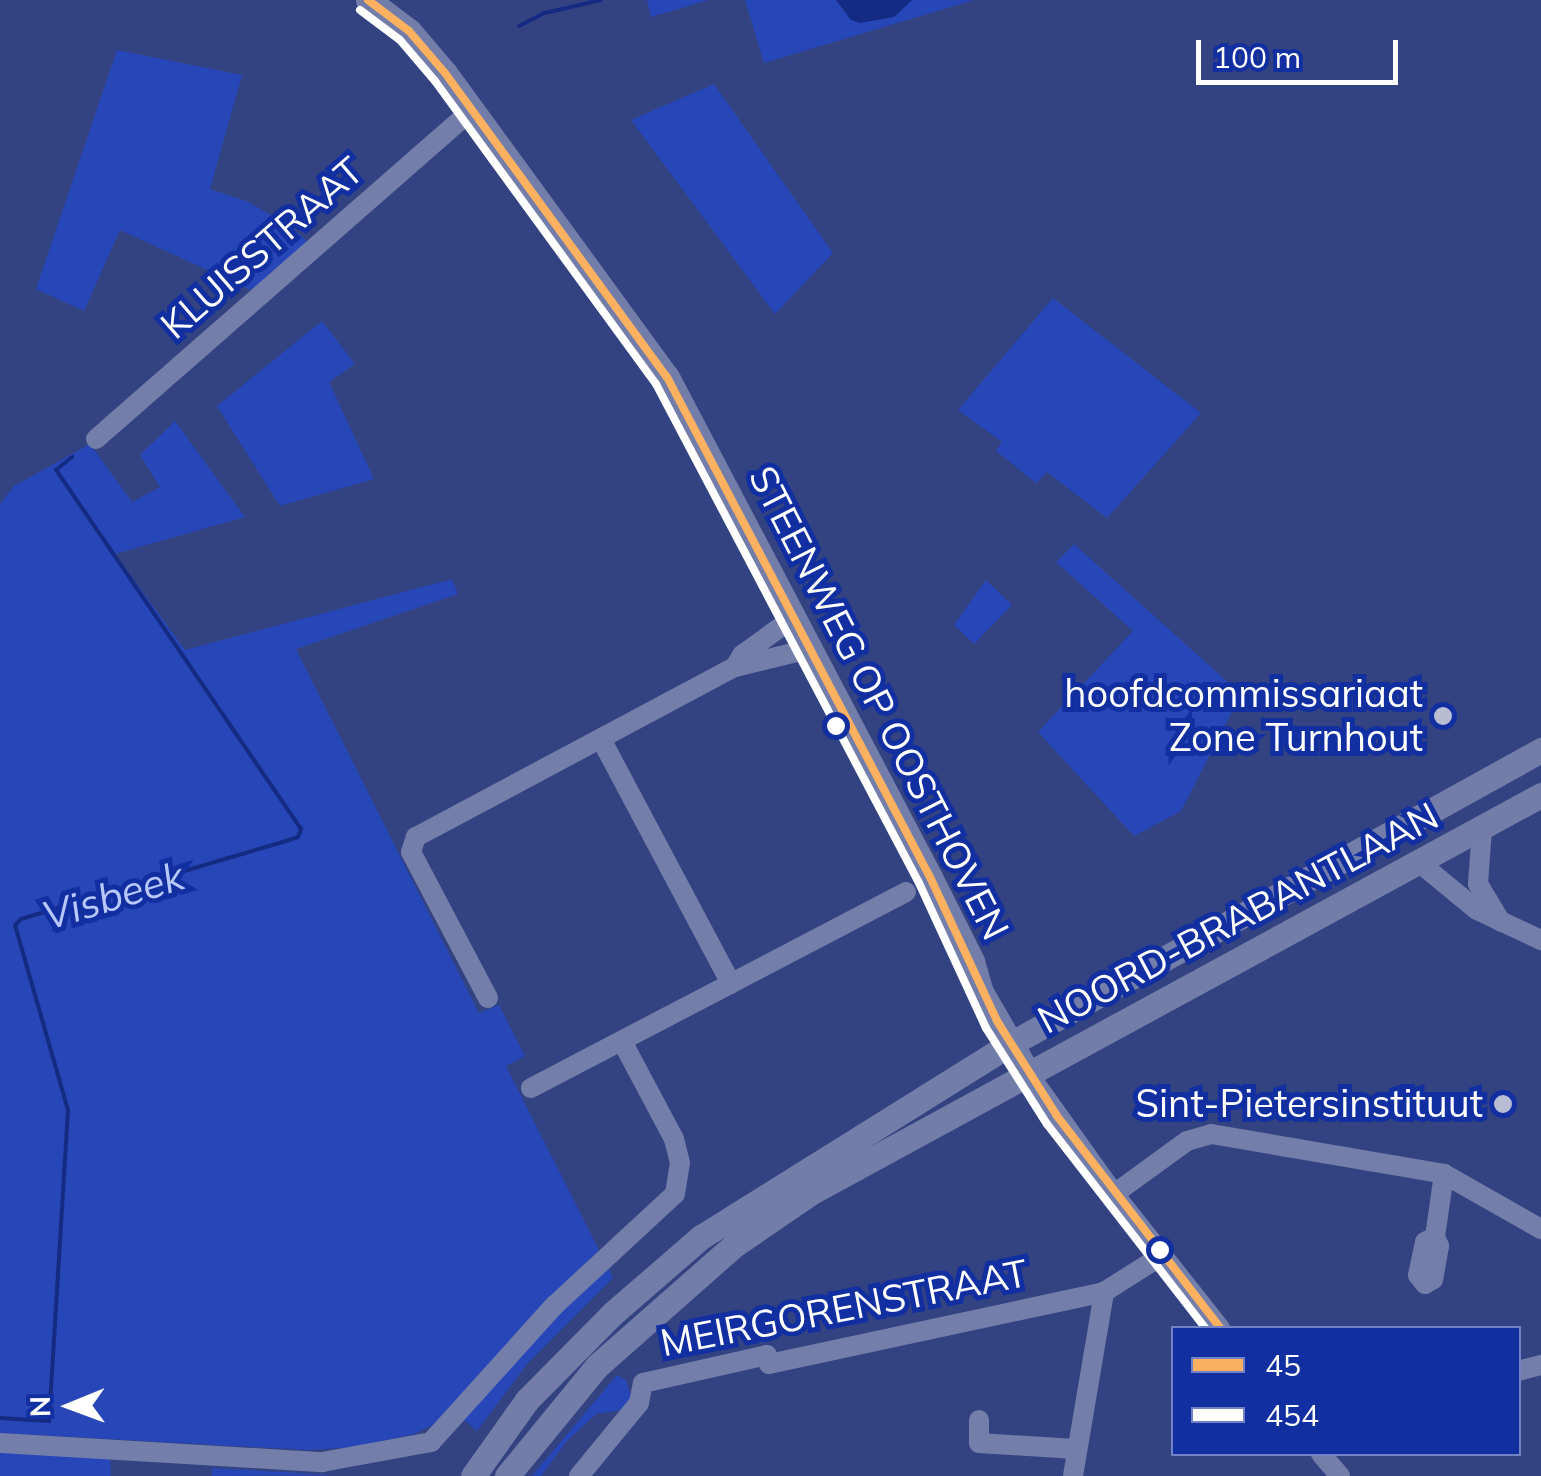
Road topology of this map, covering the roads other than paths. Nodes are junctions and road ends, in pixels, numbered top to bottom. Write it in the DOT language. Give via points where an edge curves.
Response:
graph roads {
  1 [pos="368,0"];
  2 [pos="472,110"];
  3 [pos="96,438"];
  4 [pos="794,618"];
  5 [pos="809,649"];
  6 [pos="735,667"];
  7 [pos="601,739"];
  8 [pos="1541,750"];
  9 [pos="1541,796"];
  10 [pos="1482,829"];
  11 [pos="1421,864"];
  12 [pos="906,892"];
  13 [pos="1502,924"];
  14 [pos="1541,940"];
  15 [pos="731,984"];
  16 [pos="488,998"];
  17 [pos="622,1041"];
  18 [pos="1012,1043"];
  19 [pos="1028,1073"];
  20 [pos="530,1088"];
  21 [pos="1444,1174"];
  22 [pos="1114,1194"];
  23 [pos="1541,1229"];
  24 [pos="1435,1237"];
  25 [pos="1161,1256"];
  26 [pos="1104,1292"];
  27 [pos="1218,1326"];
  28 [pos="980,1420"];
  29 [pos="0,1443"];
  30 [pos="1075,1449"];
  31 [pos="1323,1456"];
  32 [pos="473,1476"];
  33 [pos="506,1476"];
  34 [pos="579,1476"];
  35 [pos="1074,1476"];
  36 [pos="1340,1476"];
  1 -- 2 [label="main road, STEENWEG OP OOSTHOVEN" via="409,31"];
  2 -- 3 [label="street, KLUISSTRAAT"];
  2 -- 4 [label="main road, STEENWEG OP OOSTHOVEN" via="668,376"];
  4 -- 5 [label="main road, STEENWEG OP OOSTHOVEN"];
  4 -- 6 [label="street"];
  5 -- 6 [label="street"];
  5 -- 18 [label="main road, STEENWEG OP OOSTHOVEN"];
  6 -- 7 [label="street"];
  7 -- 15 [label="street"];
  7 -- 16 [label="street" via="410,844"];
  8 -- 18 [label="main road, NOORD-BRABANTLAAN"];
  9 -- 10 [label="main road, NOORD-BRABANTLAAN"];
  10 -- 11 [label="main road, NOORD-BRABANTLAAN"];
  10 -- 13 [label="street" via="1478,884"];
  11 -- 13 [label="street"];
  11 -- 19 [label="main road, NOORD-BRABANTLAAN"];
  12 -- 15 [label="street"];
  13 -- 14 [label="street"];
  15 -- 17 [label="street"];
  17 -- 20 [label="street"];
  17 -- 29 [label="street" via="674,1139 680,1163 675,1194 555,1305 431,1442 322,1462"];
  18 -- 19 [label="main road, STEENWEG OP OOSTHOVEN"];
  18 -- 32 [label="main road, NOORD-BRABANTLAAN" via="701,1237 527,1400"];
  19 -- 22 [label="street, STEENWEG OP OOSTHOVEN"];
  19 -- 33 [label="main road, NOORD-BRABANTLAAN" via="810,1193 733,1246 598,1366"];
  21 -- 22 [label="street" via="1212,1134 1187,1140"];
  21 -- 23 [label="street"];
  21 -- 24 [label="street"];
  22 -- 25 [label="street, STEENWEG OP OOSTHOVEN"];
  25 -- 26 [label="street, MEIRGORENSTRAAT"];
  25 -- 27 [label="street, STEENWEG OP OOSTHOVEN"];
  26 -- 30 [label="street"];
  26 -- 34 [label="street, MEIRGORENSTRAAT" via="769,1364 767,1356 644,1383 638,1404"];
  28 -- 30 [label="street" via="977,1449"];
  30 -- 35 [label="street"];
  31 -- 36 [label="street"];
}
